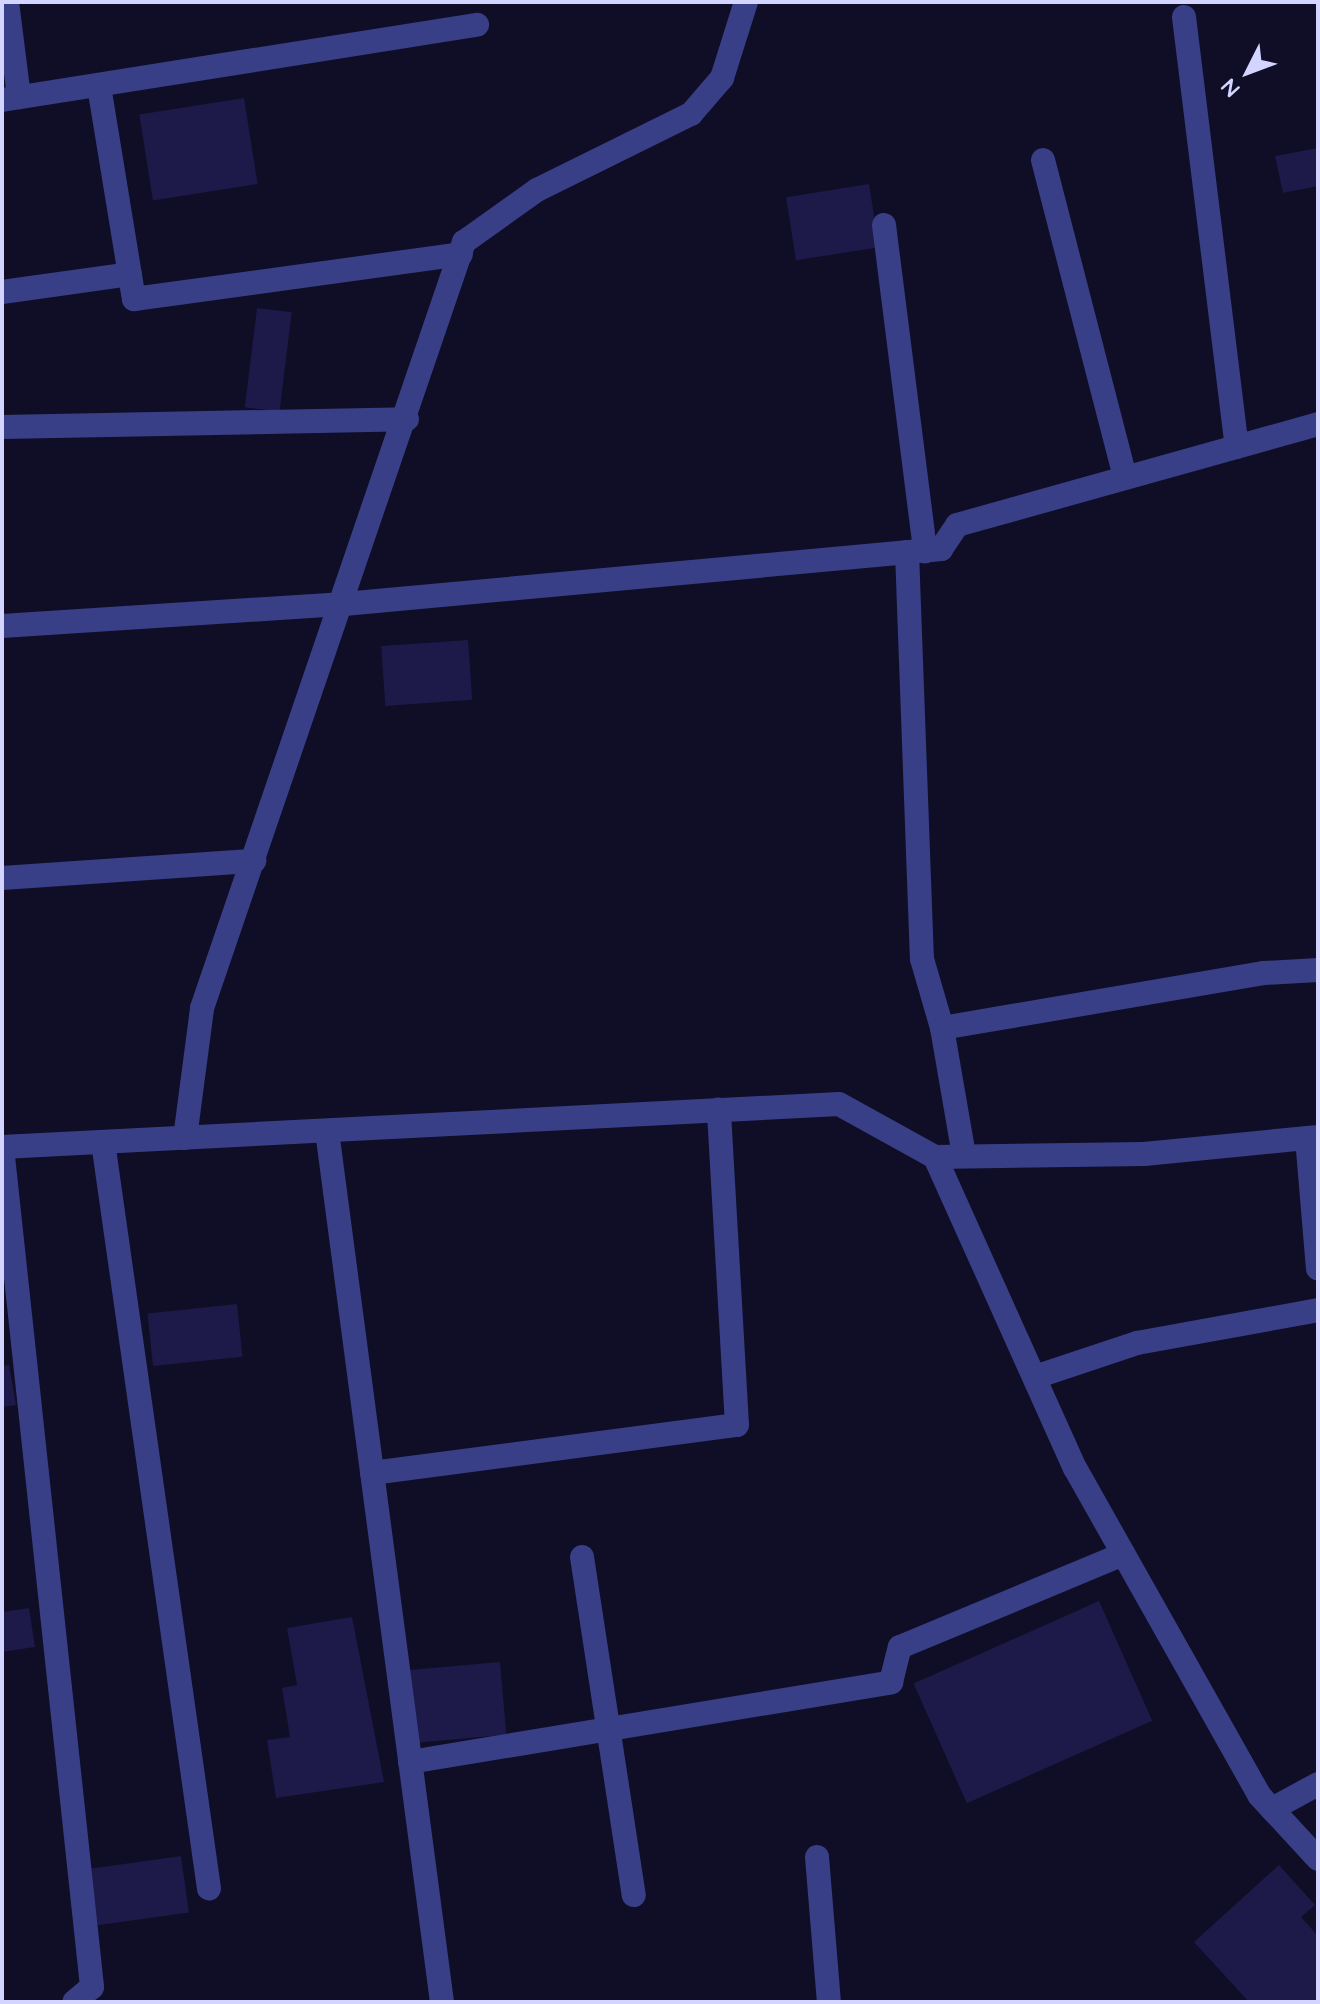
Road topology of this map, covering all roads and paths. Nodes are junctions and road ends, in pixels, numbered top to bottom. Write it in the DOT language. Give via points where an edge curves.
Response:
graph roads {
  1 [pos="7,2"];
  2 [pos="746,2"];
  3 [pos="1184,17"];
  4 [pos="477,25"];
  5 [pos="99,86"];
  6 [pos="10,98"];
  7 [pos="1043,160"];
  8 [pos="884,225"];
  9 [pos="461,254"];
  10 [pos="130,274"];
  11 [pos="2,292"];
  12 [pos="407,419"];
  13 [pos="1318,424"];
  14 [pos="2,427"];
  15 [pos="1237,447"];
  16 [pos="1125,478"];
  17 [pos="916,552"];
  18 [pos="344,604"];
  19 [pos="2,626"];
  20 [pos="254,861"];
  21 [pos="2,878"];
  22 [pos="1318,970"];
  23 [pos="942,1028"];
  24 [pos="719,1110"];
  25 [pos="327,1131"];
  26 [pos="1313,1137"];
  27 [pos="185,1138"];
  28 [pos="103,1142"];
  29 [pos="2,1147"];
  30 [pos="964,1156"];
  31 [pos="935,1157"];
  32 [pos="1318,1269"];
  33 [pos="1318,1310"];
  34 [pos="1035,1377"];
  35 [pos="372,1473"];
  36 [pos="1123,1554"];
  37 [pos="582,1557"];
  38 [pos="609,1729"];
  39 [pos="410,1762"];
  40 [pos="1318,1784"];
  41 [pos="1272,1809"];
  42 [pos="817,1857"];
  43 [pos="1318,1859"];
  44 [pos="209,1889"];
  45 [pos="634,1895"];
  46 [pos="74,2002"];
  47 [pos="442,2002"];
  48 [pos="829,2002"];
  1 -- 6 [label="street"];
  2 -- 9 [label="street" via="722,78 691,114 537,190 464,242"];
  3 -- 15 [label="street"];
  4 -- 5 [label="street"];
  5 -- 6 [label="street"];
  5 -- 10 [label="street"];
  7 -- 16 [label="street"];
  8 -- 17 [label="street"];
  9 -- 10 [label="street" via="134,299"];
  9 -- 12 [label="street"];
  10 -- 11 [label="street"];
  12 -- 14 [label="street"];
  12 -- 18 [label="street"];
  13 -- 15 [label="street"];
  15 -- 16 [label="street"];
  16 -- 17 [label="street" via="957,525 941,549"];
  17 -- 18 [label="street"];
  17 -- 23 [label="street" via="922,959"];
  18 -- 19 [label="street"];
  18 -- 20 [label="street"];
  20 -- 21 [label="street"];
  20 -- 27 [label="street" via="202,1008"];
  22 -- 23 [label="street" via="1264,973"];
  23 -- 30 [label="street"];
  24 -- 25 [label="street"];
  24 -- 31 [label="street" via="839,1104"];
  24 -- 35 [label="street" via="737,1425"];
  25 -- 27 [label="street"];
  25 -- 35 [label="street"];
  26 -- 30 [label="street" via="1144,1154"];
  26 -- 32 [label="street"];
  27 -- 28 [label="street"];
  28 -- 29 [label="street"];
  28 -- 44 [label="street"];
  29 -- 46 [label="street" via="92,1987"];
  30 -- 31 [label="street"];
  31 -- 34 [label="street"];
  33 -- 34 [label="street" via="1137,1343"];
  34 -- 36 [label="street" via="1075,1468"];
  35 -- 39 [label="street"];
  36 -- 38 [label="street" via="900,1647 891,1682"];
  36 -- 41 [label="street"];
  37 -- 38 [label="street"];
  38 -- 39 [label="street"];
  38 -- 45 [label="street"];
  39 -- 47 [label="street"];
  40 -- 41 [label="street"];
  41 -- 43 [label="street"];
  42 -- 48 [label="street"];
}
